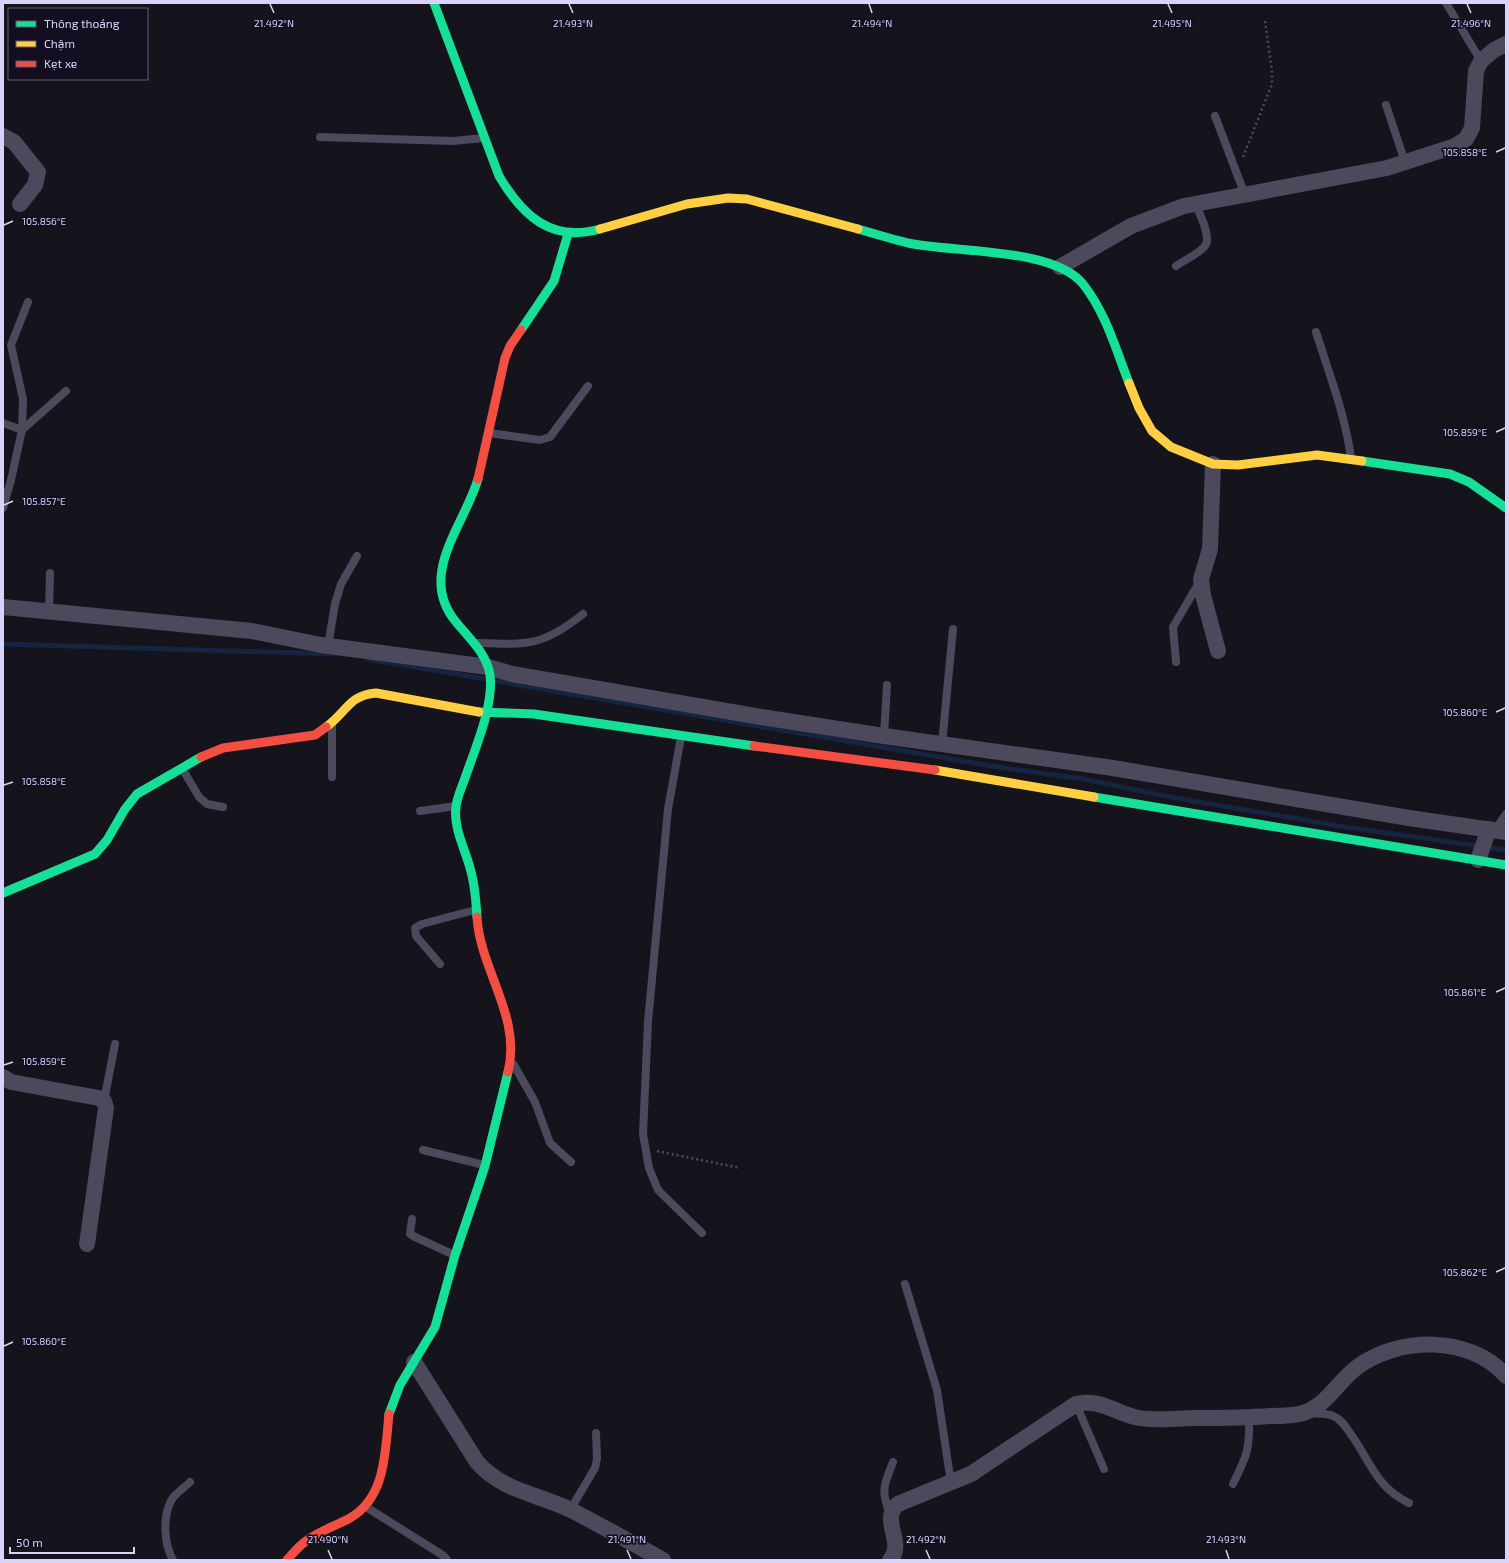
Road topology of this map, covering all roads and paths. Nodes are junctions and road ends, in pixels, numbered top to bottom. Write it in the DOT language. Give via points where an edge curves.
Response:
graph roads {
  1 [pos="434,3"];
  2 [pos="1446,3"];
  3 [pos="1265,21"];
  4 [pos="1506,44"];
  5 [pos="1481,61"];
  6 [pos="1386,104"];
  7 [pos="1215,116"];
  8 [pos="3,136"];
  9 [pos="320,137"];
  10 [pos="485,138"];
  11 [pos="1405,162"];
  12 [pos="1238,172"];
  13 [pos="1245,195"];
  14 [pos="1195,203"];
  15 [pos="20,204"];
  16 [pos="568,234"];
  17 [pos="1176,266"];
  18 [pos="1060,267"];
  19 [pos="28,302"];
  20 [pos="1316,332"];
  21 [pos="588,386"];
  22 [pos="66,391"];
  23 [pos="3,423"];
  24 [pos="22,430"];
  25 [pos="488,432"];
  26 [pos="1351,460"];
  27 [pos="1213,464"];
  28 [pos="3,508"];
  29 [pos="1506,508"];
  30 [pos="357,556"];
  31 [pos="50,573"];
  32 [pos="1201,578"];
  33 [pos="3,607"];
  34 [pos="49,611"];
  35 [pos="583,614"];
  36 [pos="953,629"];
  37 [pos="476,643"];
  38 [pos="318,645"];
  39 [pos="1218,651"];
  40 [pos="1176,662"];
  41 [pos="489,671"];
  42 [pos="887,685"];
  43 [pos="485,713"];
  44 [pos="332,723"];
  45 [pos="681,736"];
  46 [pos="884,736"];
  47 [pos="942,744"];
  48 [pos="182,769"];
  49 [pos="332,777"];
  50 [pos="456,806"];
  51 [pos="223,807"];
  52 [pos="420,811"];
  53 [pos="1506,814"];
  54 [pos="1497,831"];
  55 [pos="1478,860"];
  56 [pos="1506,864"];
  57 [pos="3,893"];
  58 [pos="475,910"];
  59 [pos="440,964"];
  60 [pos="115,1044"];
  61 [pos="511,1061"];
  62 [pos="3,1077"];
  63 [pos="104,1101"];
  64 [pos="645,1148"];
  65 [pos="423,1150"];
  66 [pos="571,1162"];
  67 [pos="485,1166"];
  68 [pos="740,1168"];
  69 [pos="412,1219"];
  70 [pos="702,1233"];
  71 [pos="86,1244"];
  72 [pos="455,1255"];
  73 [pos="905,1284"];
  74 [pos="414,1362"];
  75 [pos="1506,1376"];
  76 [pos="1076,1404"];
  77 [pos="1304,1413"];
  78 [pos="1249,1418"];
  79 [pos="596,1433"];
  80 [pos="893,1462"];
  81 [pos="1104,1469"];
  82 [pos="190,1482"];
  83 [pos="952,1483"];
  84 [pos="1233,1484"];
  85 [pos="1409,1503"];
  86 [pos="366,1506"];
  87 [pos="570,1510"];
  88 [pos="890,1516"];
  89 [pos="173,1560"];
  90 [pos="287,1560"];
  91 [pos="446,1560"];
  92 [pos="662,1560"];
  93 [pos="890,1560"];
  1 -- 10 [label="street"];
  2 -- 5 [label="lane"];
  3 -- 12 [label="path" via="1272,84"];
  4 -- 5 [label="street"];
  5 -- 11 [label="street" via="1476,71 1472,128 1466,139 1455,146"];
  6 -- 11 [label="lane"];
  7 -- 12 [label="lane"];
  8 -- 15 [label="street" via="14,142 38,172 35,185"];
  9 -- 10 [label="lane" via="453,141"];
  10 -- 16 [label="street" via="499,176 510,196 526,214 542,224"];
  11 -- 13 [label="street" via="1369,172"];
  12 -- 13 [label="lane"];
  13 -- 14 [label="street"];
  14 -- 17 [label="lane" via="1205,228 1205,246"];
  14 -- 18 [label="street" via="1131,226"];
  16 -- 18 [label="street" via="587,233 706,199 728,197 747,199 909,243 1036,259"];
  16 -- 25 [label="street" via="554,281 510,346 505,358"];
  18 -- 27 [label="street" via="1082,283 1099,307 1139,408 1152,431 1171,447"];
  19 -- 24 [label="lane" via="11,345 23,399"];
  20 -- 26 [label="lane" via="1340,405"];
  21 -- 25 [label="lane" via="550,437 540,440"];
  22 -- 24 [label="lane"];
  23 -- 24 [label="lane"];
  24 -- 28 [label="lane"];
  25 -- 37 [label="street" via="474,490 443,563 440,579 441,597 448,615"];
  26 -- 27 [label="street" via="1317,455 1238,465"];
  26 -- 29 [label="street" via="1460,477"];
  27 -- 32 [label="street" via="1210,549"];
  30 -- 38 [label="lane" via="341,584"];
  31 -- 34 [label="lane"];
  32 -- 39 [label="street" via="1202,595"];
  32 -- 40 [label="lane" via="1173,626"];
  33 -- 34 [label="street"];
  34 -- 38 [label="street" via="252,631"];
  35 -- 37 [label="lane" via="562,631 535,642"];
  36 -- 47 [label="lane"];
  37 -- 41 [label="street" via="484,655"];
  38 -- 41 [label="street"];
  41 -- 43 [label="street" via="489,704"];
  41 -- 46 [label="street"];
  42 -- 46 [label="lane"];
  43 -- 44 [label="street" via="376,692 356,698"];
  43 -- 45 [label="street" via="534,714"];
  43 -- 50 [label="street"];
  44 -- 48 [label="street" via="315,735 302,738 223,748"];
  44 -- 49 [label="lane"];
  45 -- 55 [label="street" via="951,772 1256,825"];
  45 -- 64 [label="lane" via="668,809 648,1022"];
  46 -- 47 [label="street"];
  47 -- 54 [label="street" via="1113,768"];
  48 -- 51 [label="lane" via="199,797 207,804"];
  48 -- 57 [label="street" via="137,794 128,803 104,846 95,854"];
  50 -- 52 [label="lane"];
  50 -- 58 [label="street" via="458,827 474,886"];
  53 -- 54 [label="lane"];
  54 -- 55 [label="street"];
  55 -- 56 [label="street"];
  58 -- 59 [label="lane" via="415,928 416,936"];
  58 -- 61 [label="street" via="481,944 510,1028 513,1046"];
  60 -- 63 [label="lane"];
  61 -- 66 [label="lane" via="535,1102 550,1143"];
  61 -- 67 [label="street"];
  62 -- 63 [label="street" via="11,1082 100,1098"];
  63 -- 71 [label="street" via="106,1108"];
  64 -- 68 [label="path"];
  64 -- 70 [label="lane" via="649,1168 658,1190"];
  65 -- 67 [label="lane"];
  67 -- 72 [label="street"];
  69 -- 72 [label="lane" via="410,1234"];
  72 -- 74 [label="street" via="435,1327"];
  73 -- 83 [label="lane" via="937,1390"];
  74 -- 86 [label="street" via="394,1396 382,1474"];
  74 -- 87 [label="street" via="487,1474 500,1482"];
  75 -- 77 [label="street" via="1486,1359 1460,1348 1434,1344 1404,1347 1374,1357 1356,1368 1316,1407"];
  76 -- 78 [label="street" via="1096,1402 1140,1418"];
  76 -- 81 [label="lane"];
  76 -- 83 [label="street" via="971,1474"];
  77 -- 78 [label="street"];
  77 -- 85 [label="lane" via="1332,1415 1341,1420 1376,1477 1387,1490"];
  78 -- 84 [label="lane" via="1250,1444"];
  79 -- 87 [label="lane" via="595,1468"];
  80 -- 88 [label="lane" via="884,1486 884,1497"];
  82 -- 89 [label="lane" via="172,1499 167,1514 165,1533"];
  83 -- 88 [label="street" via="898,1504 892,1508"];
  86 -- 90 [label="street" via="351,1517 307,1540"];
  86 -- 91 [label="lane" via="444,1556"];
  87 -- 92 [label="street"];
  88 -- 93 [label="street" via="895,1550"];
}
